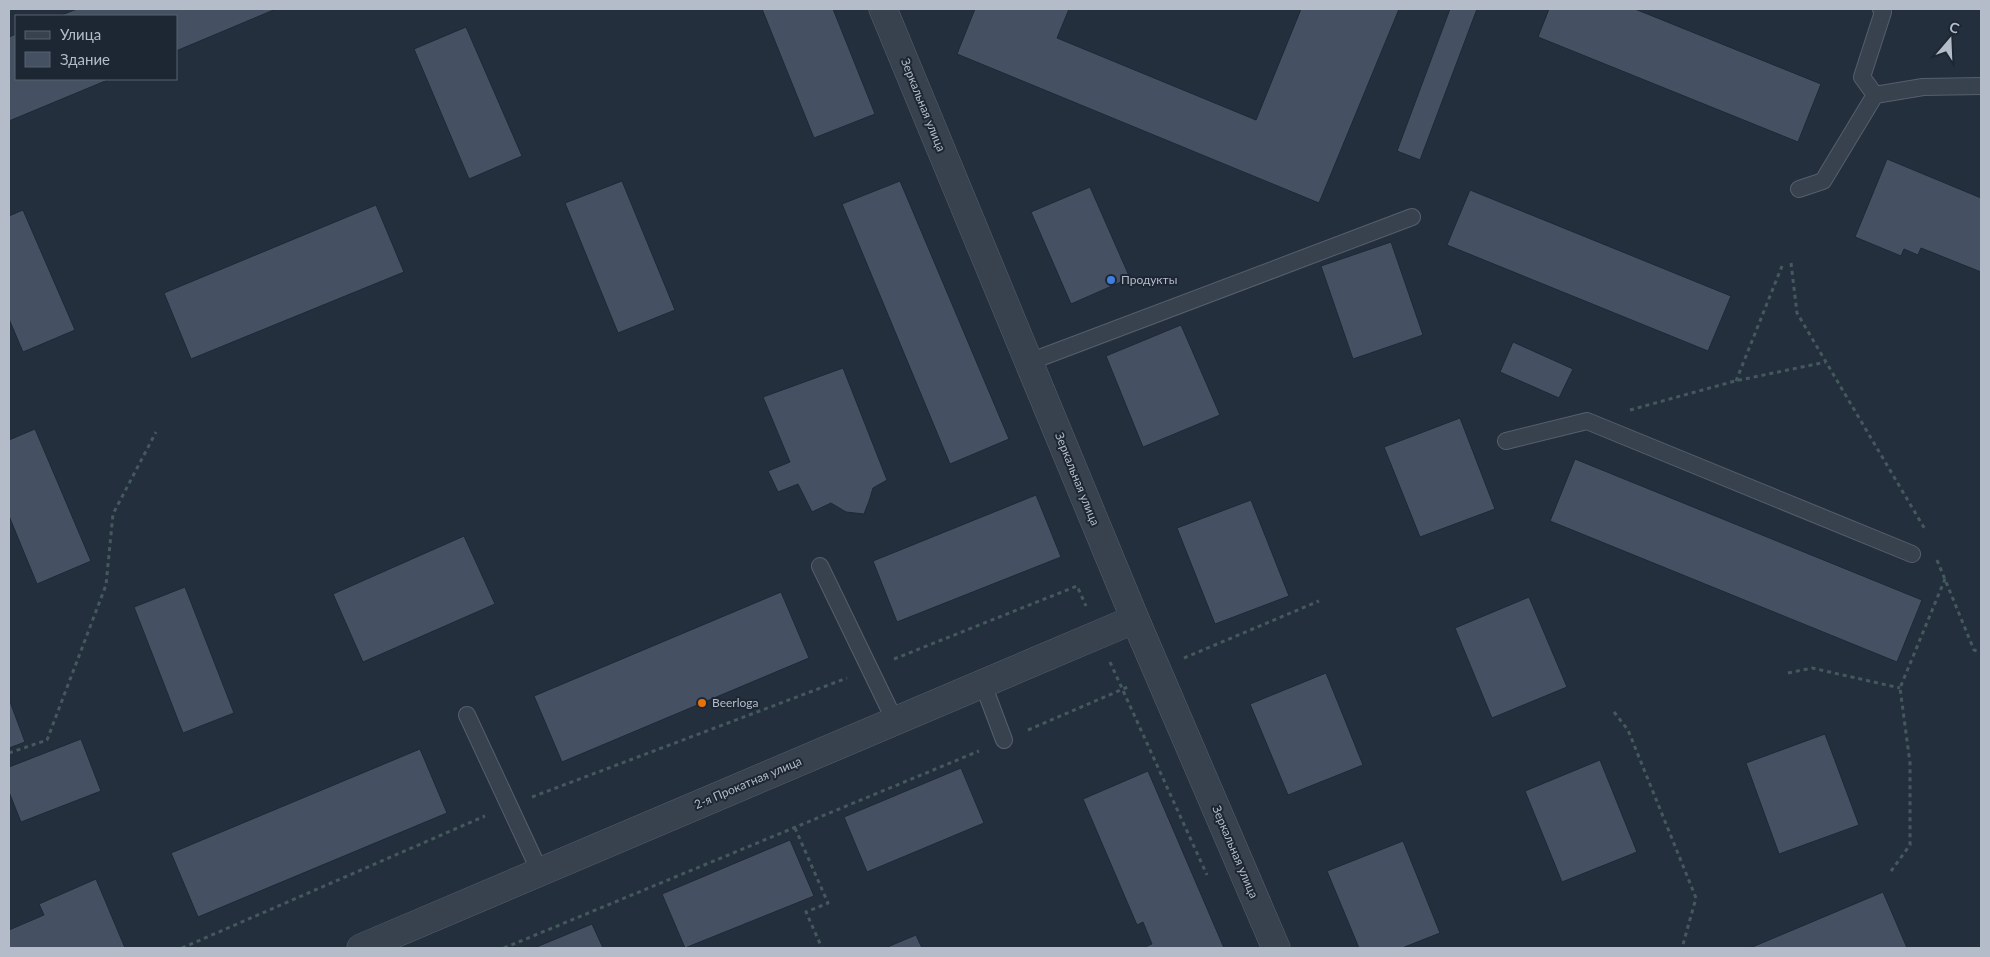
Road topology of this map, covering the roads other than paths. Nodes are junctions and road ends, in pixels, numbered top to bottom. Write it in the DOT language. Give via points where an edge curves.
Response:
graph roads {
  1 [pos="883,9"];
  2 [pos="1882,9"];
  3 [pos="1981,86"];
  4 [pos="1875,96"];
  5 [pos="1799,189"];
  6 [pos="1412,217"];
  7 [pos="1029,362"];
  8 [pos="1506,441"];
  9 [pos="1912,554"];
  10 [pos="820,566"];
  11 [pos="1135,619"];
  12 [pos="983,684"];
  13 [pos="467,715"];
  14 [pos="895,721"];
  15 [pos="1004,740"];
  16 [pos="540,872"];
  17 [pos="361,948"];
  18 [pos="1276,948"];
  1 -- 7 [label="street, Зеркальная улица"];
  2 -- 4 [label="lane" via="1862,77"];
  3 -- 4 [label="lane" via="1923,87"];
  4 -- 5 [label="lane" via="1823,181"];
  6 -- 7 [label="lane"];
  7 -- 11 [label="street, Зеркальная улица"];
  8 -- 9 [label="lane" via="1587,421"];
  10 -- 14 [label="lane"];
  11 -- 12 [label="street, 2-я Прокатная улица"];
  11 -- 18 [label="street, Зеркальная улица"];
  12 -- 14 [label="street, 2-я Прокатная улица"];
  12 -- 15 [label="lane"];
  13 -- 16 [label="lane"];
  14 -- 16 [label="street, 2-я Прокатная улица"];
  16 -- 17 [label="street, 2-я Прокатная улица"];
}
